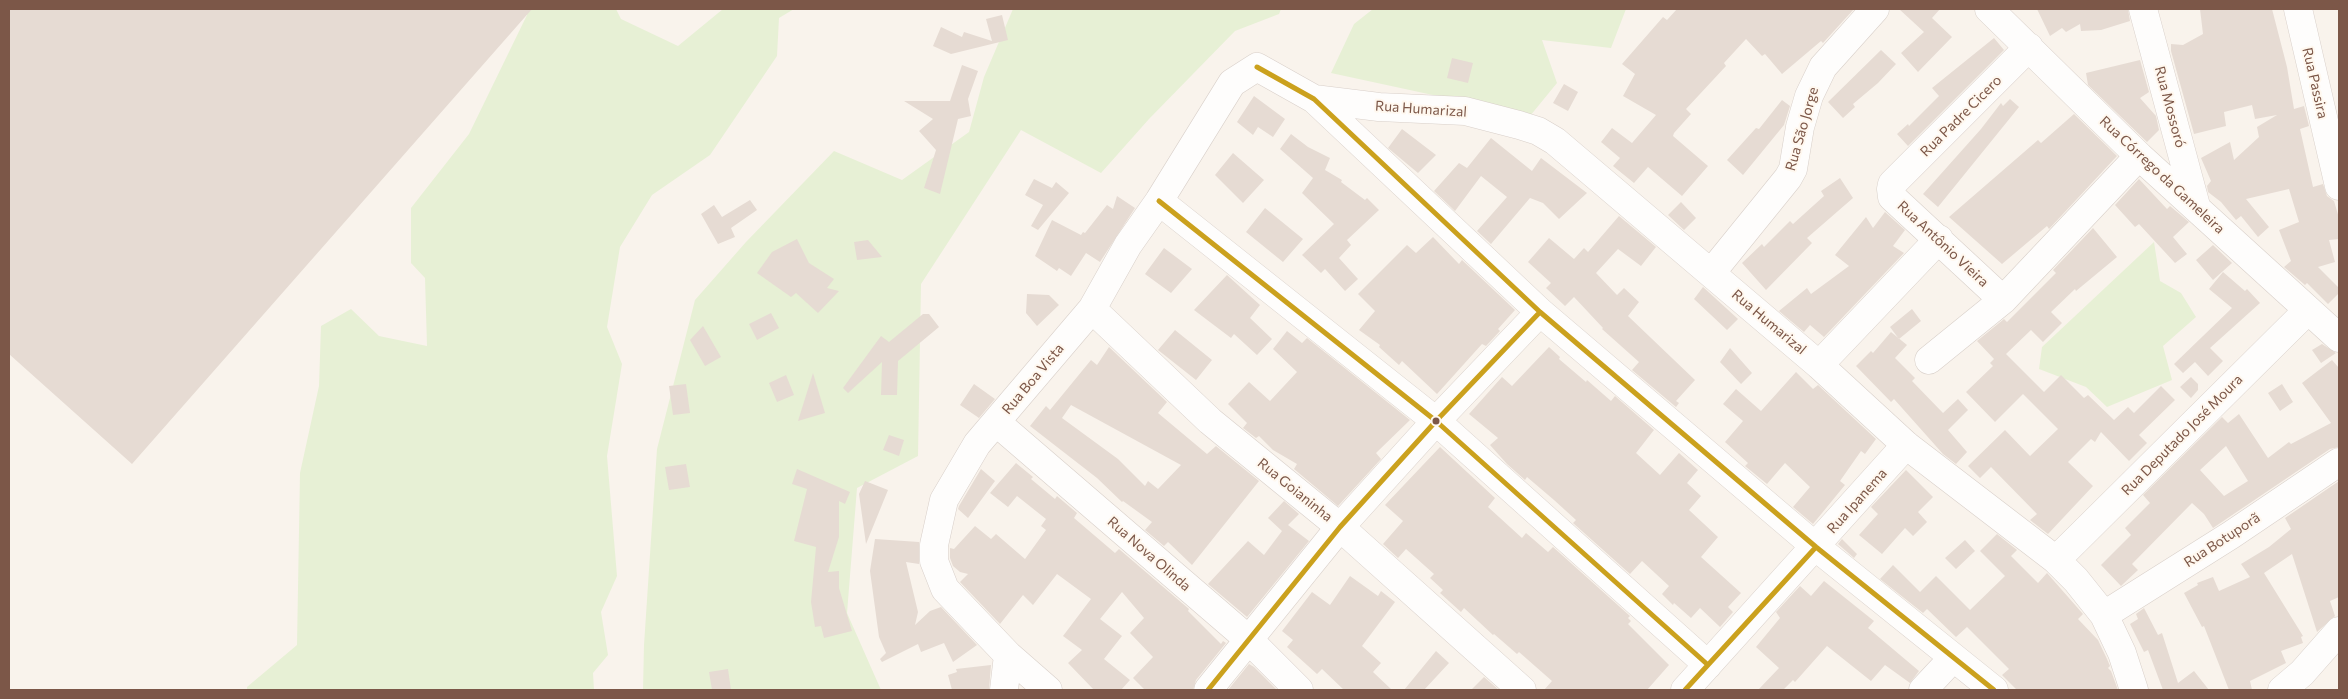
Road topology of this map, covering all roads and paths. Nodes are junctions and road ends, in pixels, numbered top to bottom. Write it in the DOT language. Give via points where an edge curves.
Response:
graph roads {
  1 [pos="1875,9"];
  2 [pos="1989,9"];
  3 [pos="2018,9"];
  4 [pos="2143,9"];
  5 [pos="2298,9"];
  6 [pos="2029,47"];
  7 [pos="1314,99"];
  8 [pos="2139,156"];
  9 [pos="1892,184"];
  10 [pos="2339,186"];
  11 [pos="1159,201"];
  12 [pos="2196,206"];
  13 [pos="1939,239"];
  14 [pos="1712,273"];
  15 [pos="2003,300"];
  16 [pos="1092,309"];
  17 [pos="2308,310"];
  18 [pos="1540,312"];
  19 [pos="2339,338"];
  20 [pos="1928,360"];
  21 [pos="1819,365"];
  22 [pos="1436,420"];
  23 [pos="996,422"];
  24 [pos="1906,445"];
  25 [pos="2339,462"];
  26 [pos="1340,527"];
  27 [pos="1816,547"];
  28 [pos="2056,560"];
  29 [pos="2104,616"];
  30 [pos="2339,631"];
  31 [pos="1248,639"];
  32 [pos="1008,655"];
  33 [pos="1953,658"];
  34 [pos="1708,665"];
  35 [pos="1004,690"];
  36 [pos="1048,690"];
  37 [pos="1208,690"];
  38 [pos="1300,690"];
  39 [pos="1522,690"];
  40 [pos="1685,690"];
  41 [pos="1922,690"];
  42 [pos="1994,690"];
  43 [pos="2134,690"];
  44 [pos="2282,690"];
  1 -- 14 [label="street, Rua São Jorge" via="1823,67 1809,96 1793,169 1788,178"];
  2 -- 6 [label="street, Rua Córrego da Gameleira"];
  3 -- 6 [label="street"];
  4 -- 12 [label="street, Rua Mossoró"];
  5 -- 10 [label="street, Rua Passira"];
  6 -- 8 [label="street, Rua Córrego da Gameleira"];
  6 -- 9 [label="street, Rua Padre Cicero"];
  7 -- 11 [label="street, Rua Boa Vista" via="1257,67 1232,83"];
  7 -- 14 [label="street, Rua Humarizal" via="1379,107 1465,111 1538,131 1555,141"];
  7 -- 18 [label="street"];
  8 -- 12 [label="street, Rua Córrego da Gameleira"];
  8 -- 15 [label="street"];
  9 -- 13 [label="street, Rua Antônio Vieira" via="1892,197"];
  11 -- 16 [label="street, Rua Boa Vista" via="1128,245"];
  11 -- 22 [label="street"];
  12 -- 17 [label="street, Rua Córrego da Gameleira"];
  13 -- 15 [label="street, Rua Antônio Vieira"];
  13 -- 21 [label="street"];
  14 -- 21 [label="street, Rua Humarizal"];
  15 -- 20 [label="street"];
  16 -- 23 [label="street, Rua Boa Vista"];
  16 -- 26 [label="street, Rua Goianinha" via="1210,421"];
  17 -- 19 [label="street, Rua Córrego da Gameleira"];
  17 -- 28 [label="street, Rua Deputado José Moura"];
  18 -- 22 [label="street"];
  18 -- 27 [label="street"];
  21 -- 24 [label="street, Rua Humarizal"];
  22 -- 26 [label="street"];
  22 -- 34 [label="street"];
  23 -- 31 [label="street, Rua Nova Olinda"];
  23 -- 32 [label="street, Rua Boa Vista" via="965,460 944,500 934,545 934,561 945,589"];
  24 -- 27 [label="street, Rua Ipanema"];
  24 -- 28 [label="street, Rua Humarizal"];
  25 -- 29 [label="street, Rua Botuporã"];
  26 -- 31 [label="street"];
  26 -- 39 [label="street, Rua Goianinha"];
  27 -- 33 [label="street"];
  27 -- 34 [label="street, Rua Ipanema"];
  28 -- 29 [label="street, Rua Humarizal"];
  29 -- 43 [label="street, Rua Humarizal" via="2122,653"];
  30 -- 44 [label="street" via="2302,674"];
  31 -- 37 [label="street"];
  31 -- 38 [label="street, Rua Nova Olinda"];
  32 -- 35 [label="street"];
  32 -- 36 [label="street, Rua Boa Vista"];
  33 -- 41 [label="street"];
  33 -- 42 [label="street"];
  34 -- 40 [label="street, Rua Ipanema"];
}
